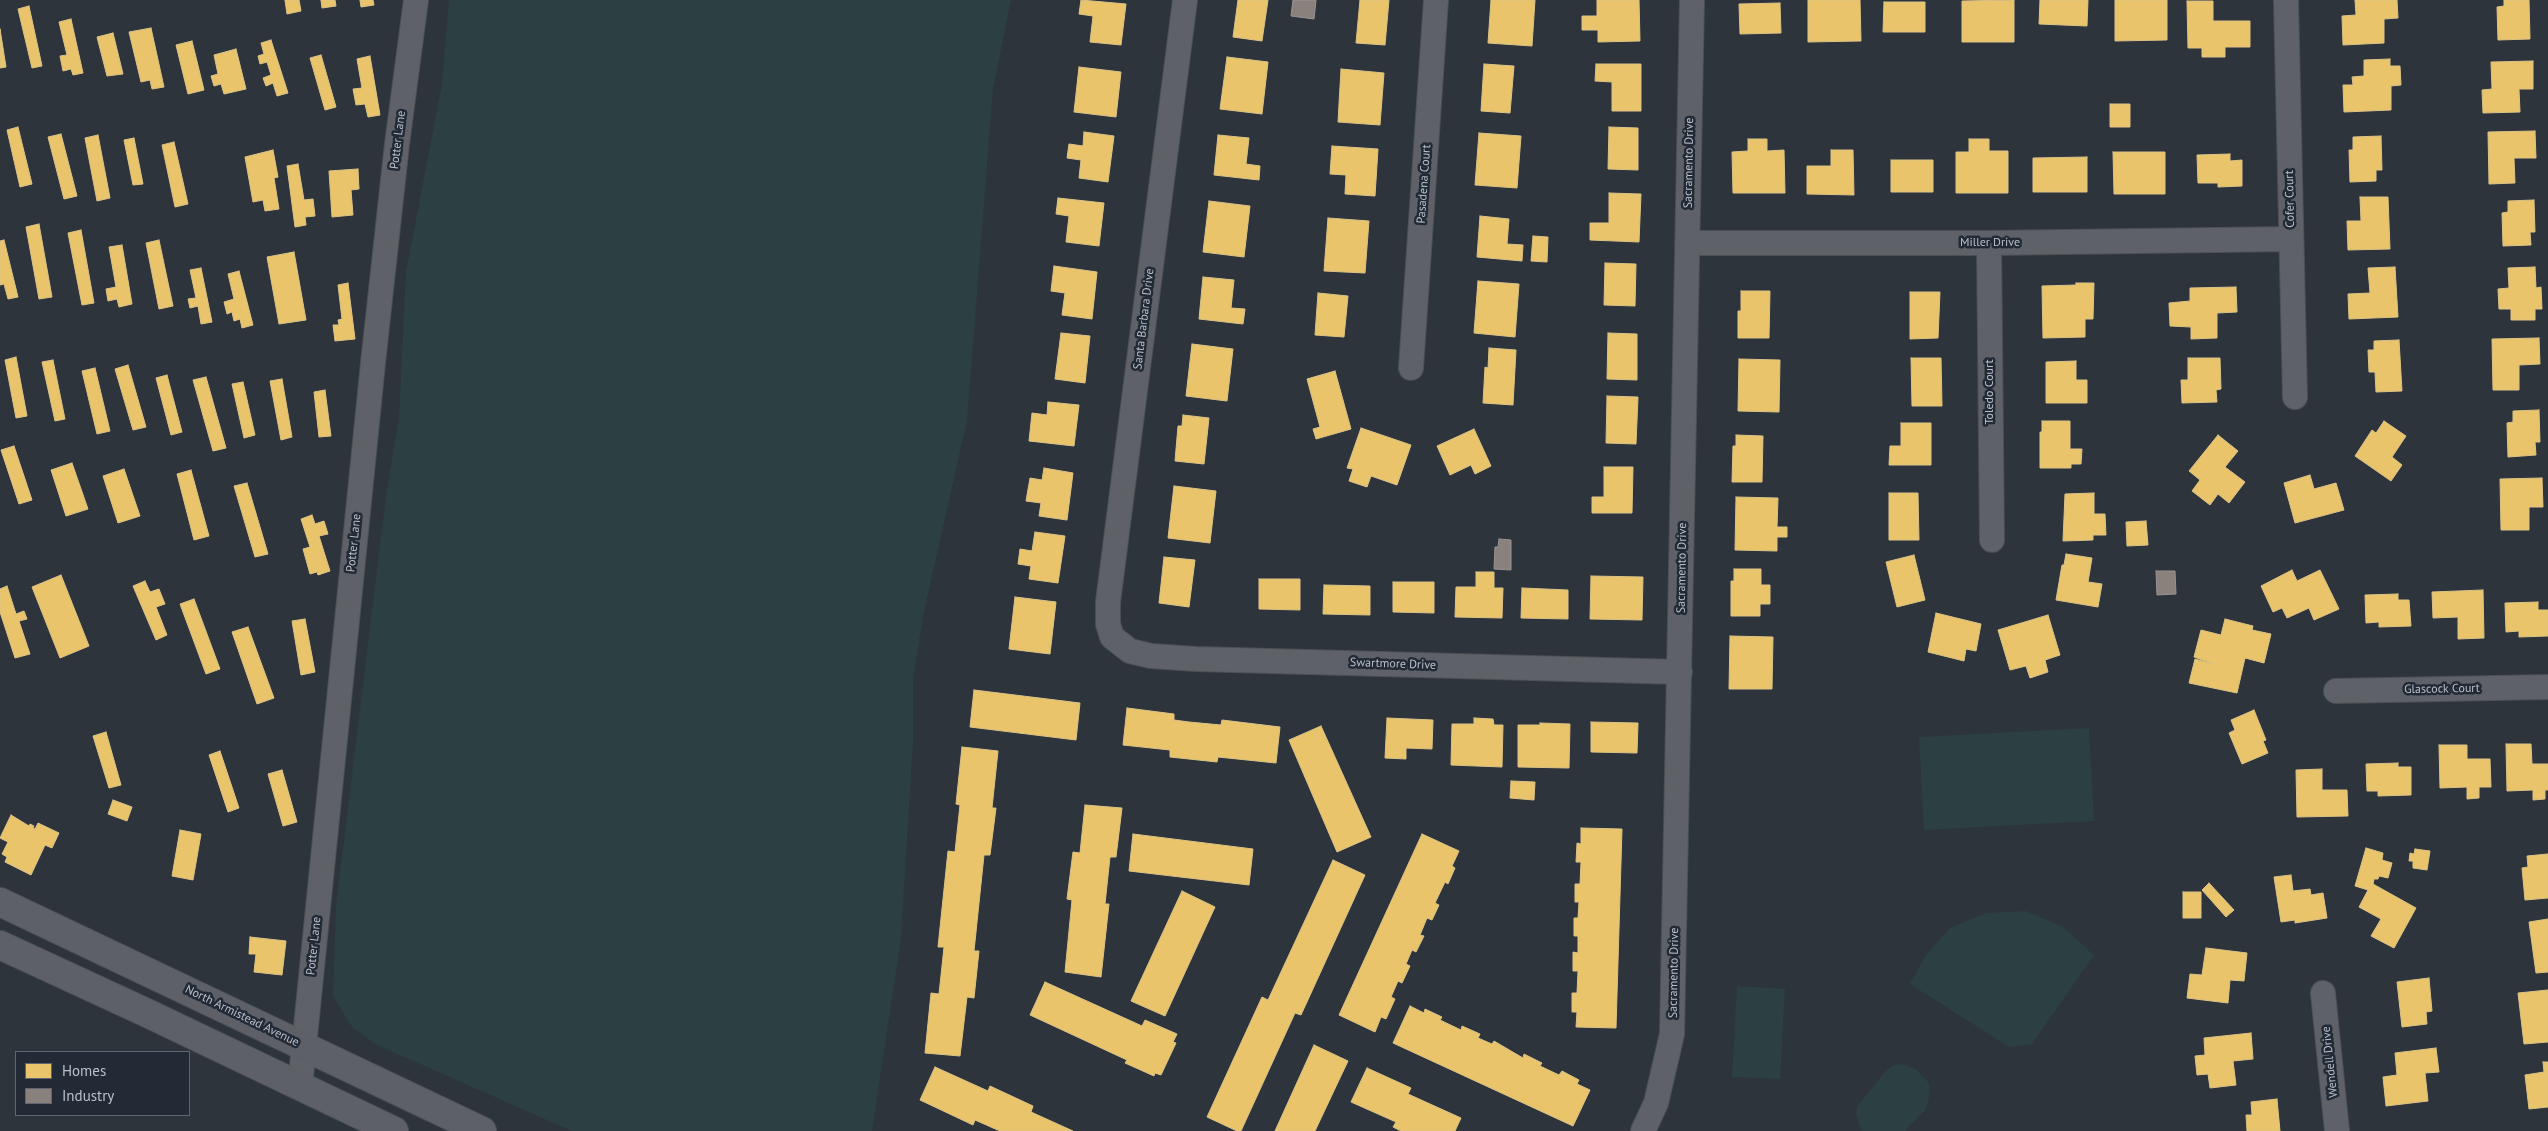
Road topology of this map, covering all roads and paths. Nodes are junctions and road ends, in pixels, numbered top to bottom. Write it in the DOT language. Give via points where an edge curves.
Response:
graph roads {
  1 [pos="416,0"];
  2 [pos="1185,0"];
  3 [pos="1436,0"];
  4 [pos="1692,0"];
  5 [pos="2286,0"];
  6 [pos="2291,239"];
  7 [pos="1688,243"];
  8 [pos="1989,243"];
  9 [pos="1411,368"];
  10 [pos="2295,398"];
  11 [pos="1992,540"];
  12 [pos="1112,637"];
  13 [pos="1680,672"];
  14 [pos="2548,687"];
  15 [pos="2336,691"];
  16 [pos="0,902"];
  17 [pos="0,946"];
  18 [pos="2323,993"];
  19 [pos="304,1046"];
  20 [pos="300,1086"];
  21 [pos="394,1131"];
  22 [pos="482,1131"];
  23 [pos="1643,1131"];
  24 [pos="2337,1131"];
  1 -- 19 [label="street, Potter Lane" via="373,363"];
  2 -- 12 [label="street, Santa Barbara Drive" via="1108,602"];
  3 -- 9 [label="street, Pasadena Court"];
  4 -- 7 [label="street, Sacramento Drive"];
  5 -- 6 [label="street, Cofer Court"];
  6 -- 8 [label="street, Miller Drive"];
  6 -- 10 [label="street, Cofer Court"];
  7 -- 8 [label="street, Miller Drive"];
  7 -- 13 [label="street, Sacramento Drive"];
  8 -- 11 [label="street, Toledo Court"];
  12 -- 13 [label="street, Swartmore Drive" via="1130,651 1196,659"];
  13 -- 23 [label="street, Sacramento Drive" via="1672,1034 1656,1103"];
  14 -- 15 [label="street, Glascock Court"];
  16 -- 19 [label="main road, North Armistead Avenue"];
  17 -- 20 [label="main road"];
  18 -- 24 [label="street, Wendell Drive"];
  19 -- 20 [label="street, Potter Lane"];
  19 -- 22 [label="main road, North Armistead Avenue"];
  20 -- 21 [label="main road"];
}
